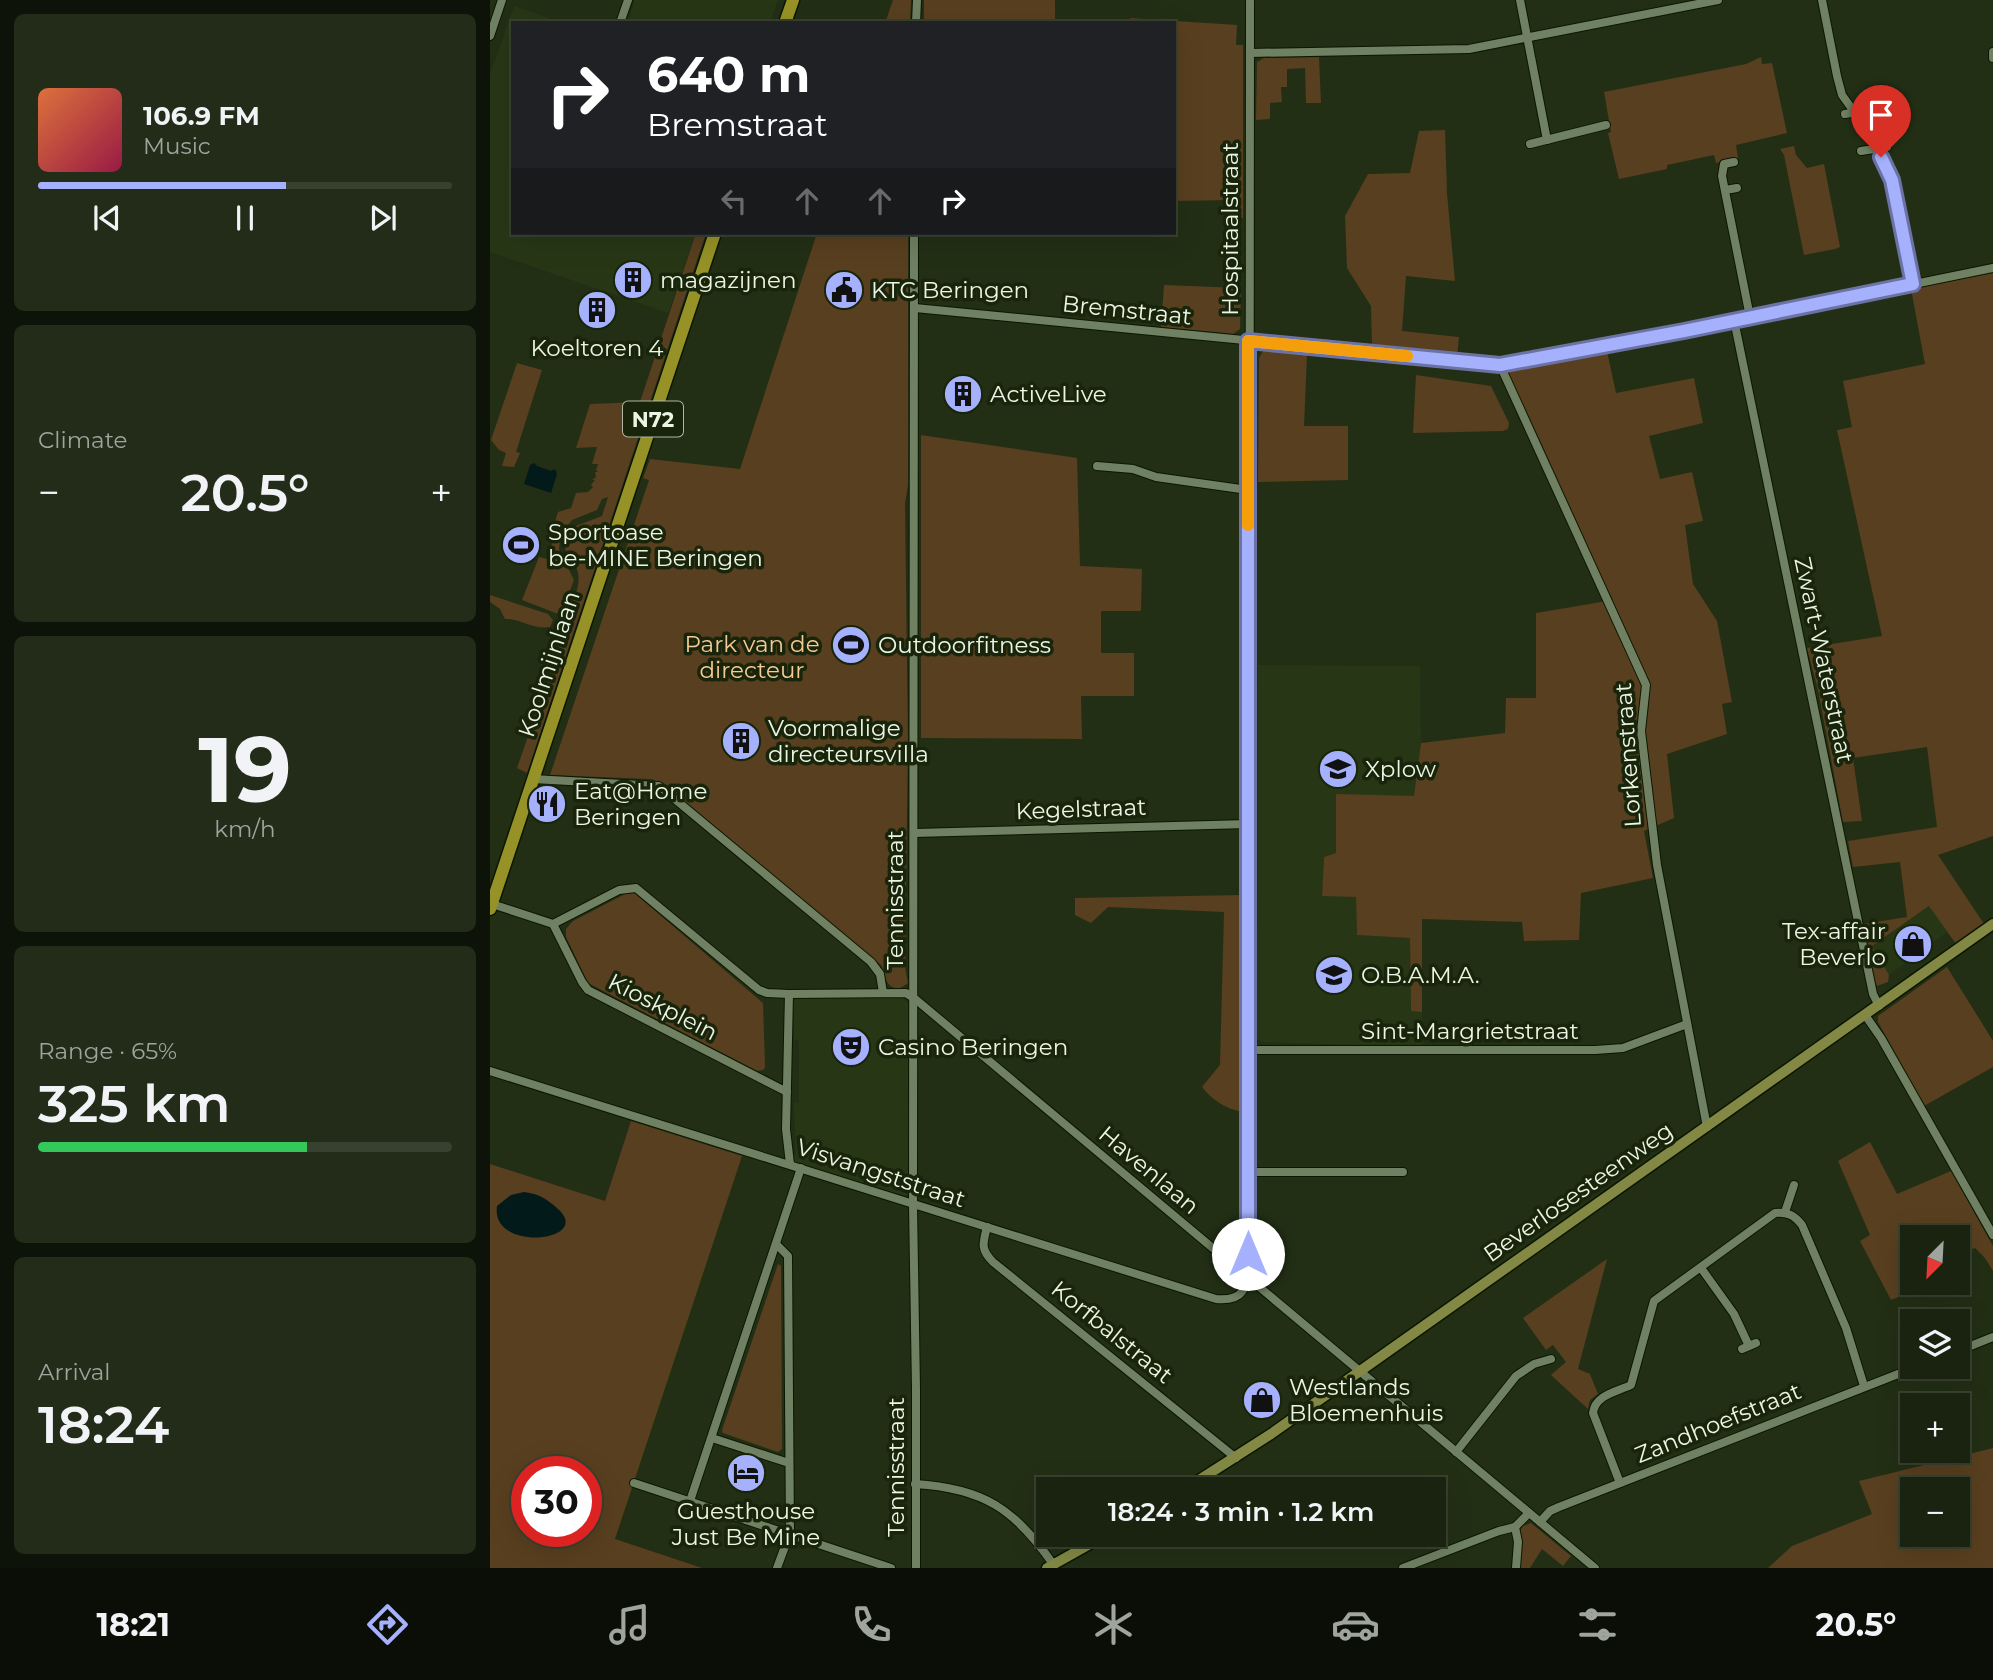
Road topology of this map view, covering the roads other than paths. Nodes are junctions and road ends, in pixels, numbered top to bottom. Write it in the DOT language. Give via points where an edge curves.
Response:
graph roads {
  1 [pos="502,0"];
  2 [pos="628,0"];
  3 [pos="793,0"];
  4 [pos="917,0"];
  5 [pos="1250,0"];
  6 [pos="1520,0"];
  7 [pos="1718,0"];
  8 [pos="1822,0"];
  9 [pos="621,21"];
  10 [pos="786,21"];
  11 [pos="916,21"];
  12 [pos="490,36"];
  13 [pos="1527,38"];
  14 [pos="1993,52"];
  15 [pos="1250,53"];
  16 [pos="1993,58"];
  17 [pos="1869,110"];
  18 [pos="1854,113"];
  19 [pos="1845,114"];
  20 [pos="1606,125"];
  21 [pos="1547,140"];
  22 [pos="1530,144"];
  23 [pos="1887,147"];
  24 [pos="1875,149"];
  25 [pos="1861,151"];
  26 [pos="1734,162"];
  27 [pos="1737,188"];
  28 [pos="1725,190"];
  29 [pos="714,235"];
  30 [pos="914,235"];
  31 [pos="1993,268"];
  32 [pos="1913,284"];
  33 [pos="915,308"];
  34 [pos="1750,317"];
  35 [pos="1734,320"];
  36 [pos="1248,341"];
  37 [pos="1500,365"];
  38 [pos="1097,466"];
  39 [pos="1248,490"];
  40 [pos="533,779"];
  41 [pos="1248,824"];
  42 [pos="915,833"];
  43 [pos="491,906"];
  44 [pos="553,924"];
  45 [pos="1993,924"];
  46 [pos="883,993"];
  47 [pos="789,995"];
  48 [pos="914,998"];
  49 [pos="1879,1006"];
  50 [pos="1865,1015"];
  51 [pos="1687,1024"];
  52 [pos="1248,1050"];
  53 [pos="490,1071"];
  54 [pos="787,1092"];
  55 [pos="1707,1127"];
  56 [pos="790,1164"];
  57 [pos="801,1168"];
  58 [pos="1248,1172"];
  59 [pos="1403,1172"];
  60 [pos="1794,1185"];
  61 [pos="913,1205"];
  62 [pos="1785,1212"];
  63 [pos="987,1227"];
  64 [pos="1993,1235"];
  65 [pos="776,1244"];
  66 [pos="1702,1268"];
  67 [pos="1245,1276"];
  68 [pos="1993,1337"];
  69 [pos="1749,1346"];
  70 [pos="1970,1346"];
  71 [pos="1551,1359"];
  72 [pos="1360,1371"];
  73 [pos="1900,1373"];
  74 [pos="1864,1386"];
  75 [pos="712,1438"];
  76 [pos="1455,1452"];
  77 [pos="1236,1458"];
  78 [pos="789,1463"];
  79 [pos="1205,1477"];
  80 [pos="634,1483"];
  81 [pos="1620,1483"];
  82 [pos="915,1484"];
  83 [pos="690,1501"];
  84 [pos="1529,1513"];
  85 [pos="1539,1522"];
  86 [pos="1515,1527"];
  87 [pos="790,1533"];
  88 [pos="1085,1547"];
  89 [pos="1050,1566"];
  90 [pos="777,1568"];
  91 [pos="891,1568"];
  92 [pos="916,1568"];
  93 [pos="1403,1568"];
  94 [pos="1516,1568"];
  95 [pos="1595,1568"];
  1 -- 12 [label="street"];
  2 -- 9 [label="street"];
  3 -- 10 [label="main road"];
  4 -- 11 [label="street"];
  5 -- 15 [label="street, Hospitaalstraat"];
  6 -- 13 [label="street"];
  7 -- 13 [label="street"];
  8 -- 18 [label="street" via="1837,76"];
  13 -- 15 [label="street" via="1469,49"];
  13 -- 21 [label="street"];
  14 -- 16 [label="street"];
  15 -- 36 [label="street, Hospitaalstraat"];
  17 -- 18 [label="street"];
  18 -- 19 [label="street"];
  20 -- 21 [label="street"];
  21 -- 22 [label="street"];
  23 -- 24 [label="street"];
  24 -- 25 [label="street"];
  24 -- 32 [label="street" via="1892,180"];
  26 -- 28 [label="street" via="1724,164 1721,170"];
  27 -- 28 [label="street"];
  28 -- 34 [label="street"];
  29 -- 40 [label="main road, Koolmijnlaan / N72"];
  30 -- 33 [label="street, Tennisstraat"];
  31 -- 32 [label="street, Bremstraat"];
  32 -- 34 [label="street, Bremstraat"];
  33 -- 36 [label="street, Bremstraat"];
  33 -- 42 [label="street, Tennisstraat"];
  34 -- 35 [label="street, Bremstraat"];
  35 -- 37 [label="street, Bremstraat"];
  35 -- 49 [label="street, Zwart-Waterstraat"];
  36 -- 37 [label="street, Bremstraat"];
  36 -- 39 [label="street, Hospitaalstraat"];
  37 -- 51 [label="street, Lorkenstraat" via="1646,685 1641,731 1644,758 1657,865"];
  38 -- 39 [label="street"];
  39 -- 41 [label="street, Hospitaalstraat"];
  40 -- 43 [label="main road, Koolmijnlaan / N72"];
  40 -- 46 [label="street" via="659,786 871,962 880,974"];
  41 -- 42 [label="street, Kegelstraat"];
  41 -- 52 [label="street, Hospitaalstraat"];
  42 -- 48 [label="street, Tennisstraat"];
  43 -- 44 [label="street"];
  44 -- 47 [label="street" via="619,891 636,888 758,990"];
  44 -- 54 [label="street, Kioskplein" via="588,990"];
  45 -- 49 [label="street, Beverlosesteenweg"];
  46 -- 47 [label="street"];
  46 -- 48 [label="street" via="906,993"];
  47 -- 54 [label="street"];
  48 -- 61 [label="street, Tennisstraat"];
  48 -- 67 [label="street, Havenlaan"];
  49 -- 50 [label="street, Beverlosesteenweg"];
  50 -- 55 [label="street, Beverlosesteenweg"];
  50 -- 64 [label="street"];
  51 -- 52 [label="street, Sint-Margrietstraat" via="1623,1048 1595,1050"];
  51 -- 55 [label="street, Lorkenstraat"];
  52 -- 58 [label="street, Hospitaalstraat"];
  53 -- 56 [label="street, Visvangststraat"];
  54 -- 56 [label="street"];
  55 -- 72 [label="street, Beverlosesteenweg"];
  56 -- 57 [label="street, Visvangststraat"];
  57 -- 61 [label="street, Visvangststraat"];
  57 -- 65 [label="street"];
  58 -- 59 [label="street"];
  58 -- 67 [label="street, Hospitaalstraat"];
  60 -- 62 [label="street"];
  61 -- 63 [label="street, Visvangststraat"];
  61 -- 82 [label="street, Tennisstraat"];
  62 -- 66 [label="street" via="1775,1213"];
  62 -- 74 [label="street" via="1802,1226 1846,1328"];
  63 -- 67 [label="street, Visvangststraat" via="1216,1299 1239,1297"];
  63 -- 77 [label="street, Korfbalstraat" via="983,1252 993,1262"];
  65 -- 75 [label="street"];
  65 -- 78 [label="street" via="788,1256"];
  66 -- 69 [label="street" via="1734,1314"];
  66 -- 81 [label="street" via="1654,1301 1631,1385 1600,1399 1594,1408"];
  67 -- 72 [label="street, Havenlaan"];
  68 -- 70 [label="street"];
  71 -- 76 [label="street" via="1516,1376"];
  72 -- 76 [label="street, Havenlaan"];
  72 -- 77 [label="street, Beverlosesteenweg"];
  73 -- 74 [label="street, Zandhoefstraat"];
  74 -- 81 [label="street, Zandhoefstraat"];
  75 -- 78 [label="street"];
  75 -- 83 [label="street"];
  76 -- 84 [label="street, Havenlaan"];
  77 -- 79 [label="street, Beverlosesteenweg"];
  78 -- 87 [label="street"];
  80 -- 83 [label="street"];
  81 -- 85 [label="street, Zandhoefstraat" via="1550,1511"];
  82 -- 89 [label="street" via="968,1491 987,1500 1021,1523"];
  82 -- 92 [label="street, Tennisstraat"];
  83 -- 87 [label="street"];
  84 -- 85 [label="street, Havenlaan"];
  84 -- 86 [label="street"];
  85 -- 95 [label="street, Havenlaan"];
  86 -- 93 [label="street"];
  86 -- 94 [label="street"];
  87 -- 90 [label="street"];
  87 -- 91 [label="street"];
  88 -- 89 [label="street"];
}
